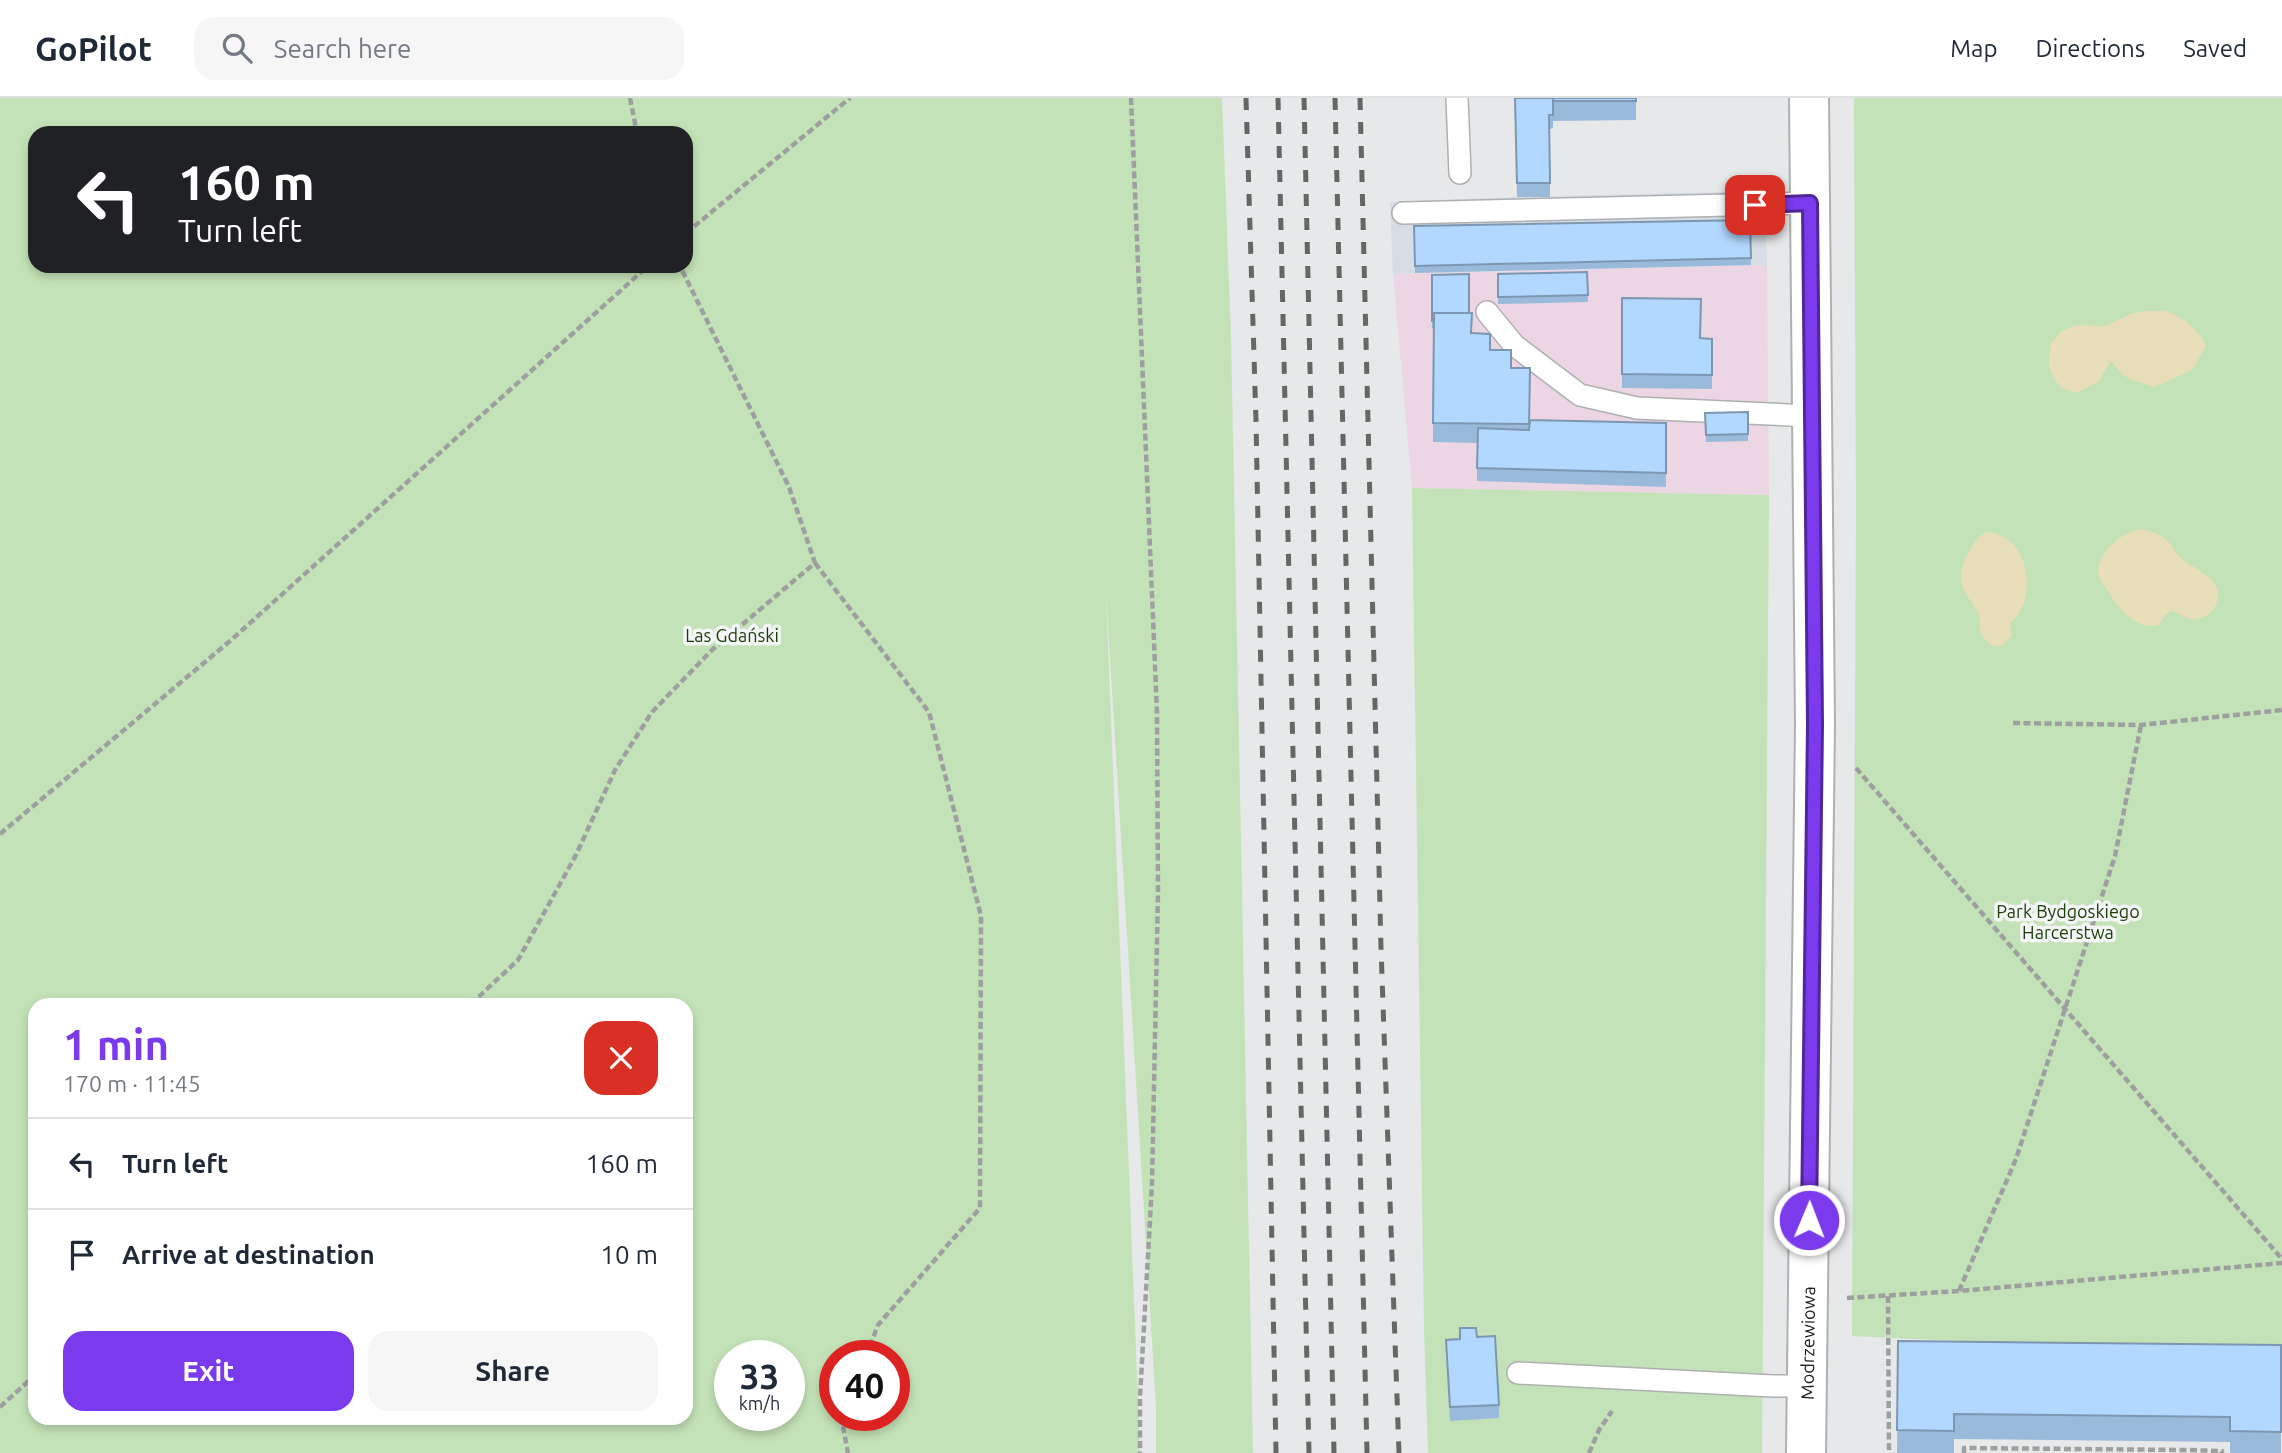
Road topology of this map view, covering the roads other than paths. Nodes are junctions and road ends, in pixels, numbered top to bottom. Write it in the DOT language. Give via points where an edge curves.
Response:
graph roads {
  1 [pos="1457,98"];
  2 [pos="1809,98"];
  3 [pos="1460,173"];
  4 [pos="1810,203"];
  5 [pos="1403,213"];
  6 [pos="1487,312"];
  7 [pos="1812,416"];
  8 [pos="1517,1373"];
  9 [pos="1807,1386"];
  10 [pos="1806,1453"];
  1 -- 3 [label="lane"];
  2 -- 4 [label="street, Modrzewiowa"];
  4 -- 5 [label="lane"];
  4 -- 7 [label="street, Modrzewiowa"];
  6 -- 7 [label="lane" via="1514,345 1580,395 1637,408"];
  7 -- 9 [label="street, Modrzewiowa" via="1815,724"];
  8 -- 9 [label="lane"];
  9 -- 10 [label="street, Modrzewiowa"];
}
